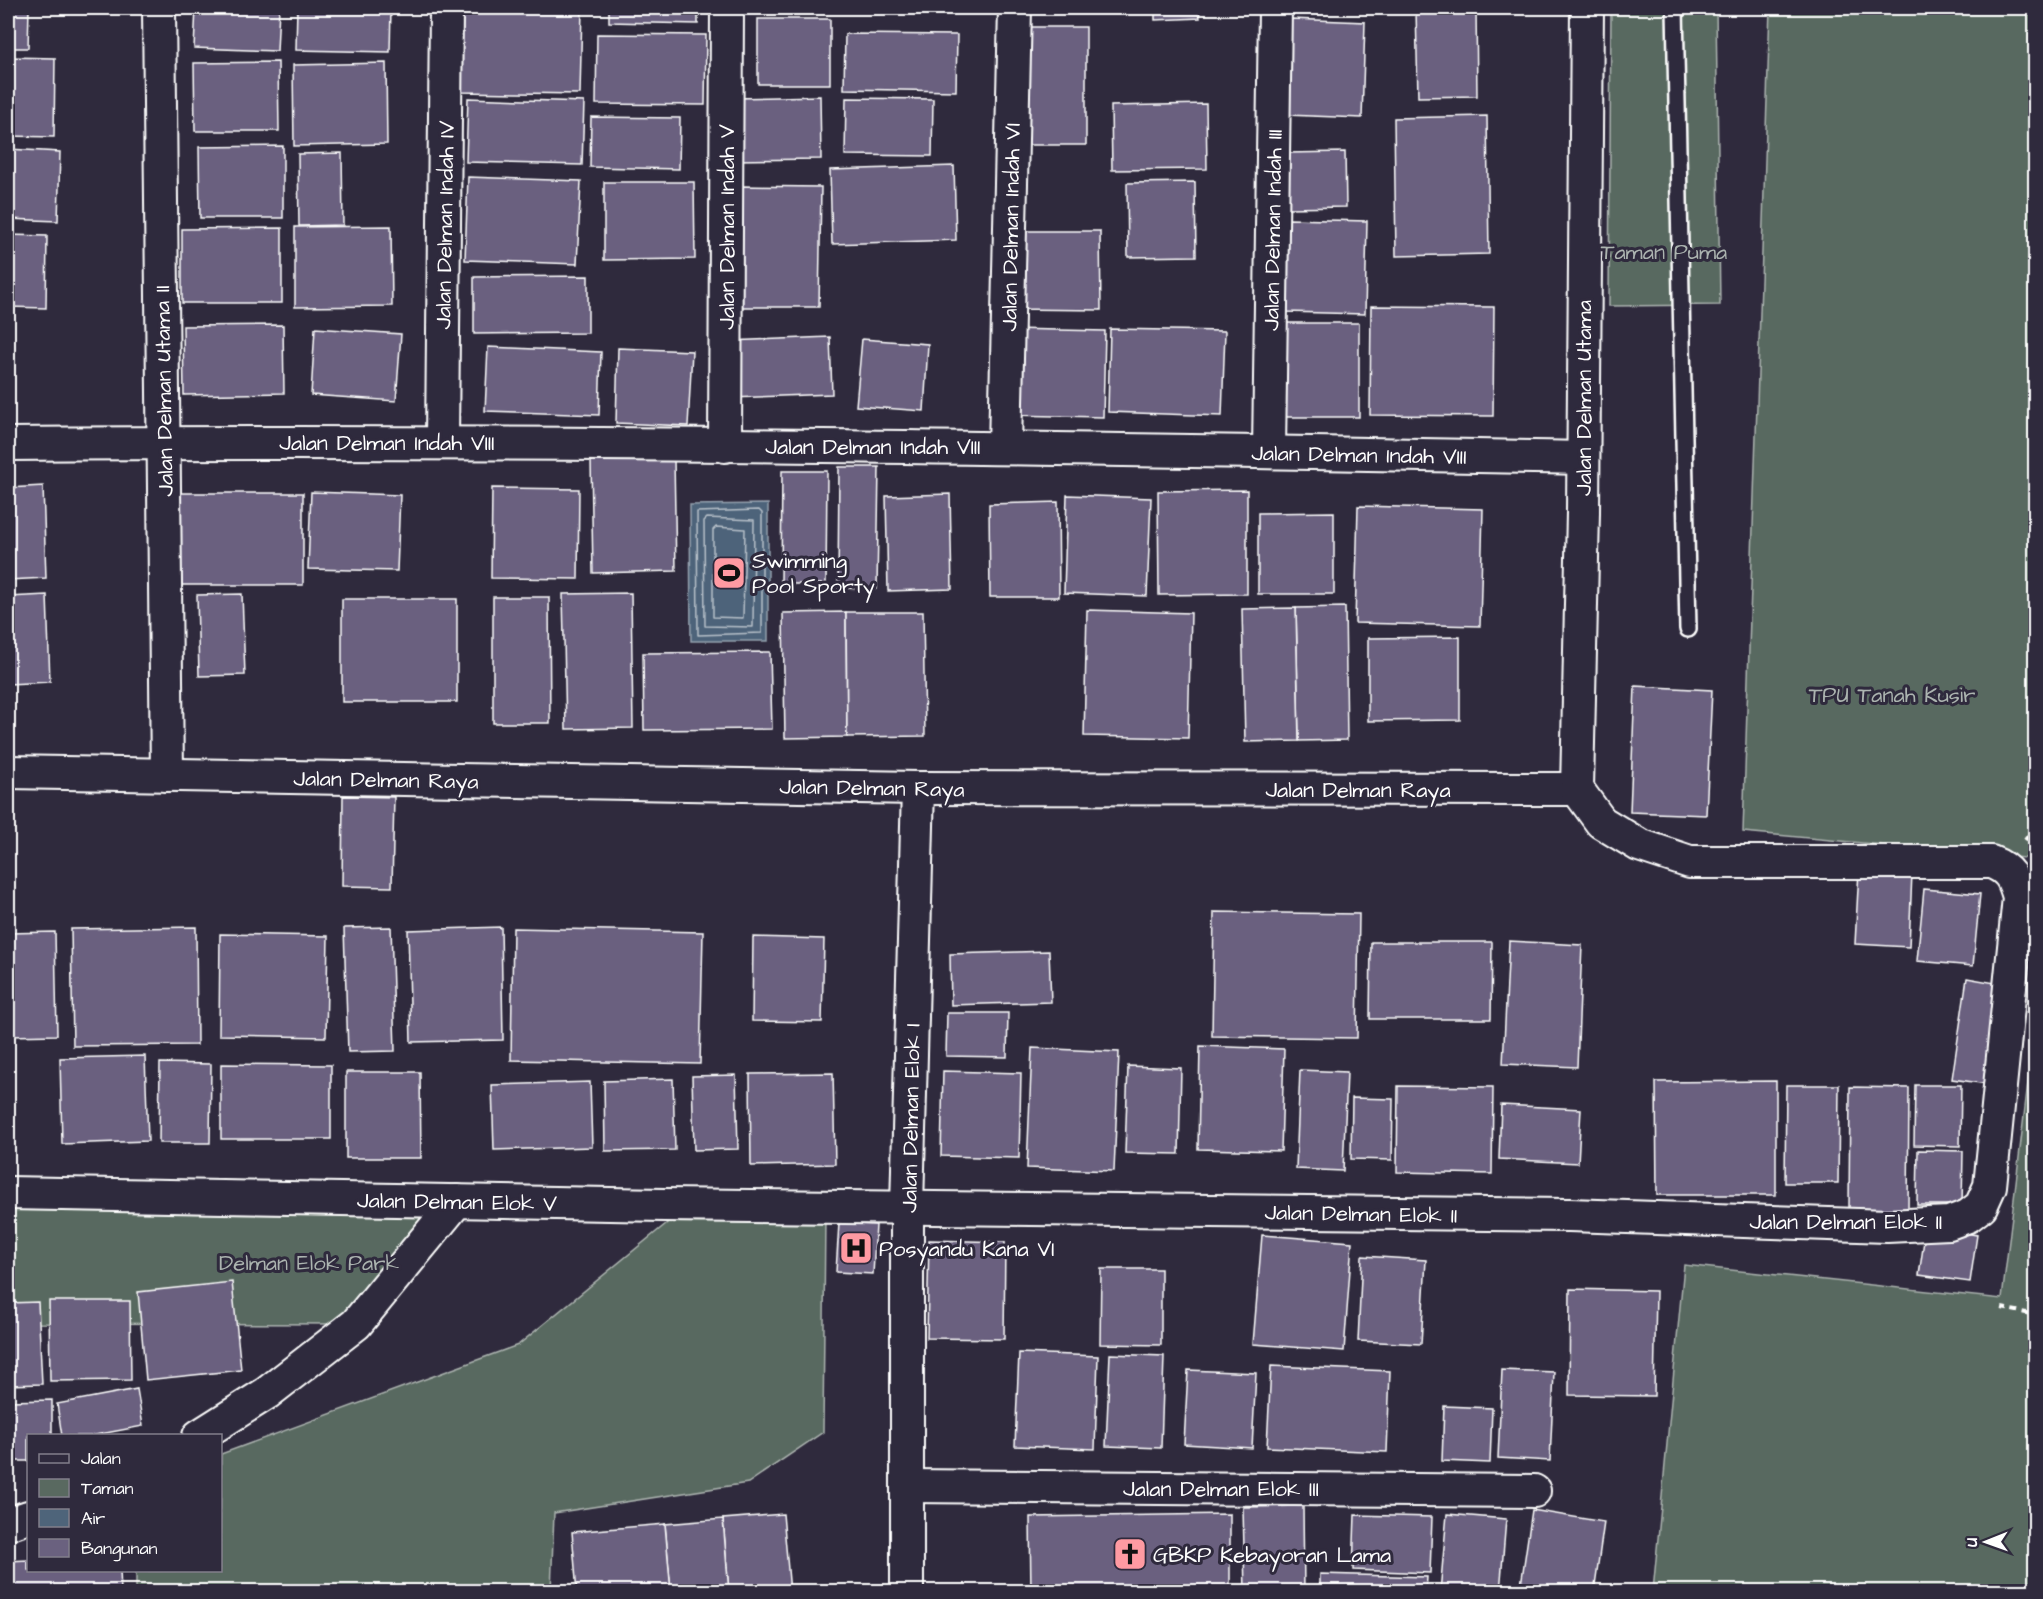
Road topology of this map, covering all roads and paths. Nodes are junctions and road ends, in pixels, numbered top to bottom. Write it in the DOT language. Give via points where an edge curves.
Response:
graph roads {
  1 [pos="159,8"];
  2 [pos="446,8"];
  3 [pos="727,8"];
  4 [pos="1015,8"];
  5 [pos="1275,8"];
  6 [pos="1587,8"];
  7 [pos="1675,8"];
  8 [pos="442,442"];
  9 [pos="164,443"];
  10 [pos="8,444"];
  11 [pos="725,446"];
  12 [pos="1005,447"];
  13 [pos="1269,452"];
  14 [pos="1582,458"];
  15 [pos="1688,629"];
  16 [pos="8,772"];
  17 [pos="167,775"];
  18 [pos="918,788"];
  19 [pos="1577,789"];
  20 [pos="8,1193"];
  21 [pos="457,1201"];
  22 [pos="907,1207"];
  23 [pos="2002,1308"];
  24 [pos="2036,1315"];
  25 [pos="202,1434"];
  26 [pos="908,1486"];
  27 [pos="1534,1491"];
  28 [pos="27,1517"];
  29 [pos="8,1524"];
  30 [pos="907,1592"];
  1 -- 9 [label="street, Jalan Delman Utama II"];
  2 -- 8 [label="street, Jalan Delman Indah IV"];
  3 -- 11 [label="street, Jalan Delman Indah V"];
  4 -- 12 [label="street, Jalan Delman Indah VI"];
  5 -- 13 [label="street, Jalan Delman Indah III"];
  6 -- 14 [label="street, Jalan Delman Utama"];
  7 -- 15 [label="lane"];
  8 -- 9 [label="street, Jalan Delman Indah VIII"];
  8 -- 11 [label="street, Jalan Delman Indah VIII"];
  9 -- 10 [label="street, Jalan Delman Indah VIII"];
  9 -- 17 [label="street, Jalan Delman Utama II"];
  11 -- 12 [label="street, Jalan Delman Indah VIII"];
  12 -- 13 [label="street, Jalan Delman Indah VIII"];
  13 -- 14 [label="street, Jalan Delman Indah VIII"];
  14 -- 19 [label="street, Jalan Delman Utama"];
  16 -- 17 [label="street, Jalan Delman Raya"];
  17 -- 18 [label="street, Jalan Delman Raya"];
  18 -- 19 [label="street, Jalan Delman Raya"];
  18 -- 22 [label="street, Jalan Delman Elok I"];
  19 -- 22 [label="street, Jalan Delman Elok II" via="1601,822 1639,845 1690,862 1991,862 2012,875 2019,897 1990,1186 1981,1206 1949,1223 1887,1226 1569,1215"];
  20 -- 21 [label="street, Jalan Delman Elok V"];
  21 -- 22 [label="street, Jalan Delman Elok V"];
  21 -- 25 [label="street" via="356,1324 267,1393"];
  22 -- 26 [label="street, Jalan Delman Elok I"];
  23 -- 24 [label="path"];
  26 -- 27 [label="street, Jalan Delman Elok III"];
  26 -- 30 [label="street, Jalan Delman Elok I"];
  28 -- 29 [label="street"];
}
